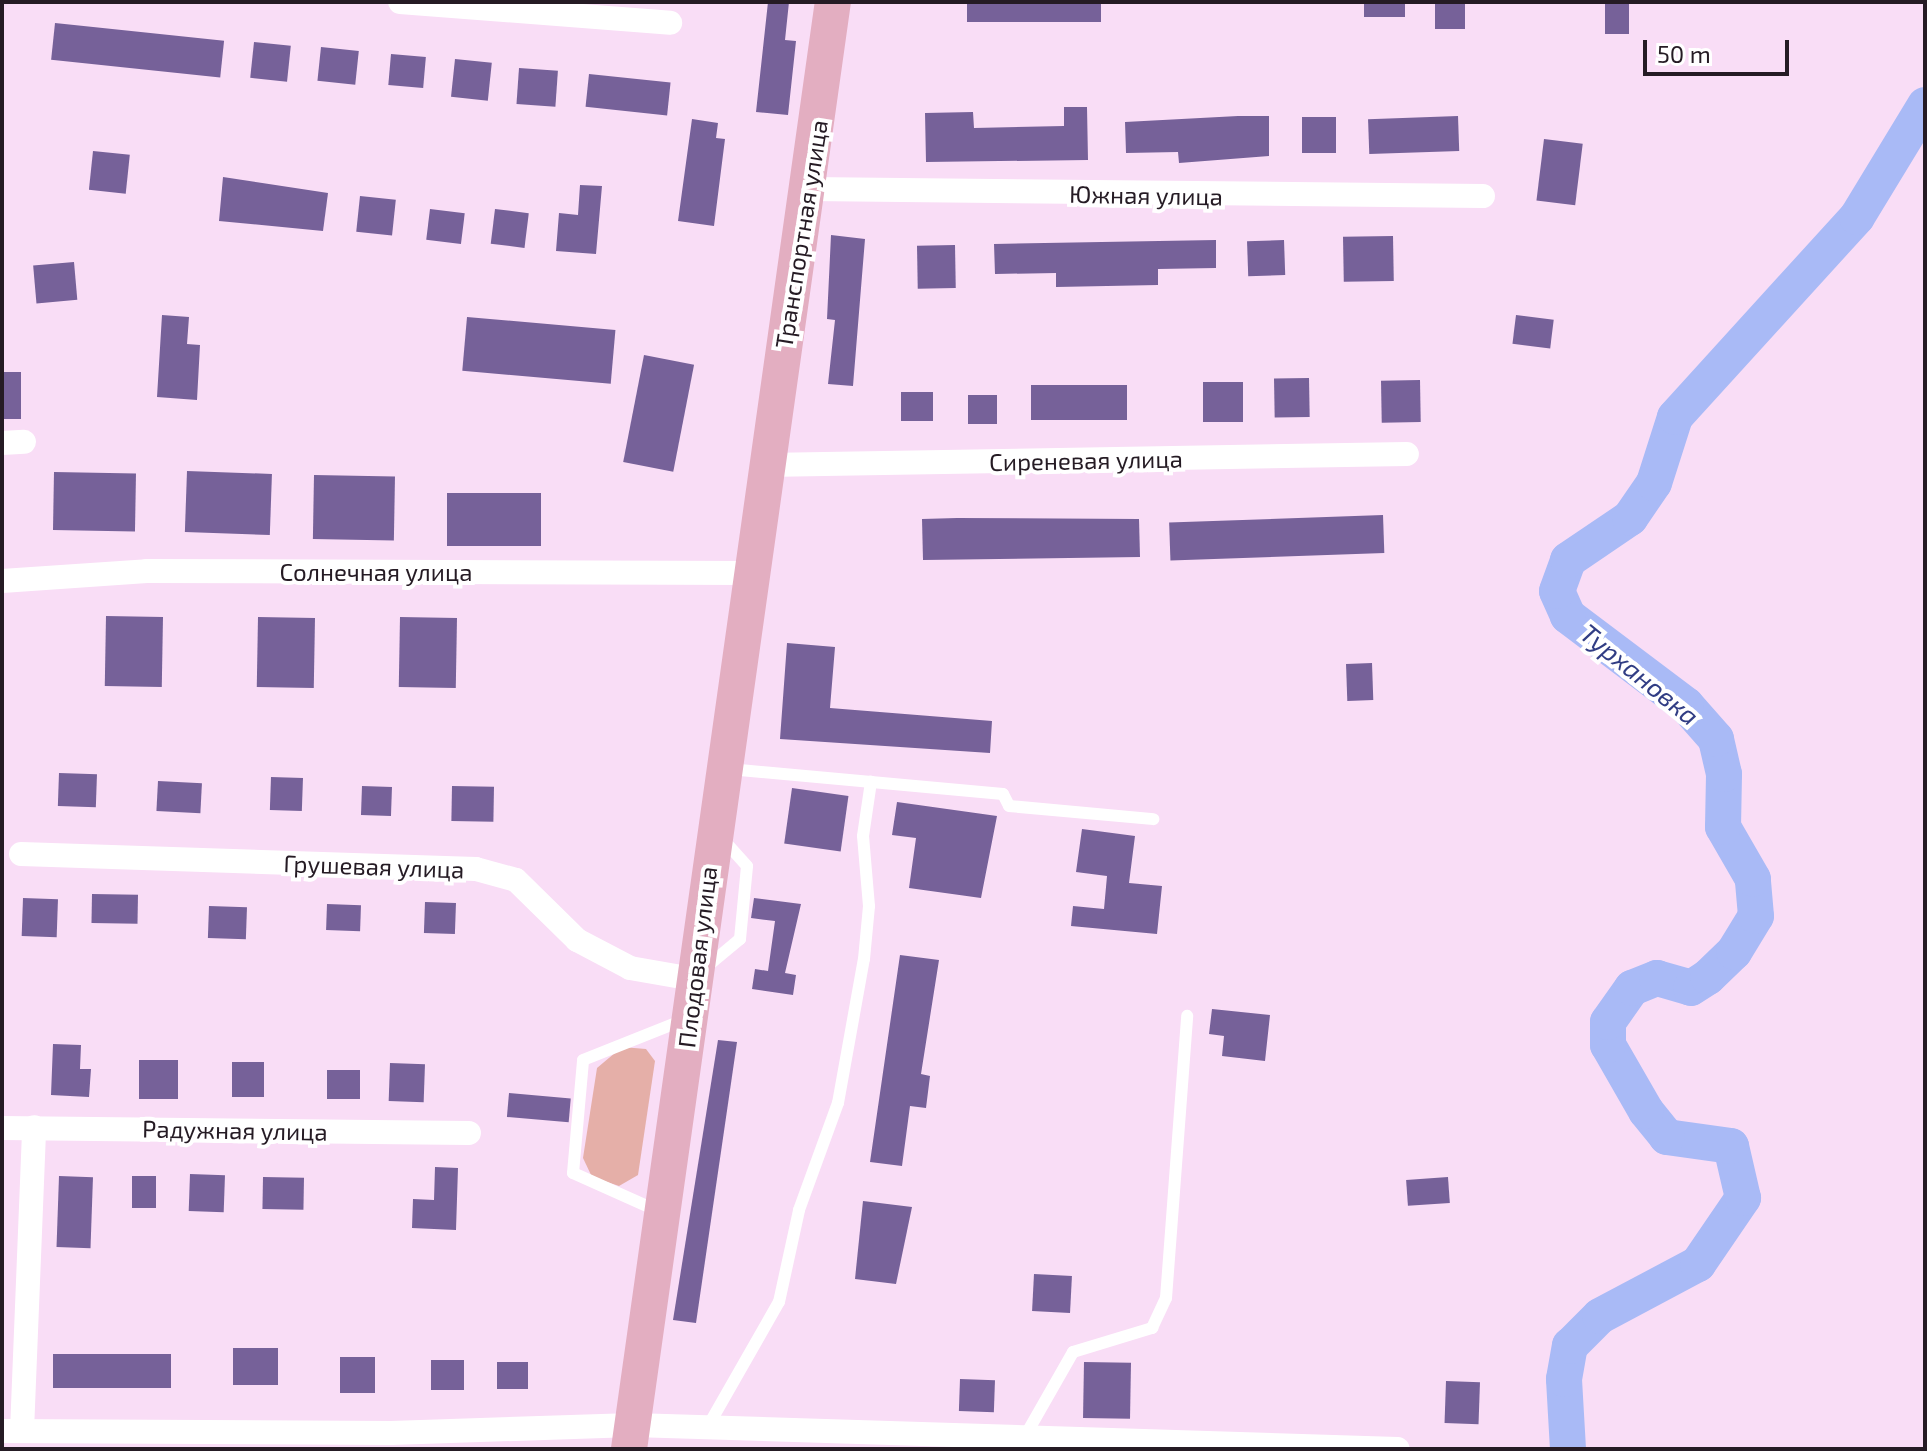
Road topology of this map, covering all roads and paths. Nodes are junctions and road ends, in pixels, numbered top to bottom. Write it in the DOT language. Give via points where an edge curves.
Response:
graph roads {
  1 [pos="400,2"];
  2 [pos="833,2"];
  3 [pos="670,23"];
  4 [pos="809,189"];
  5 [pos="1483,196"];
  6 [pos="1407,454"];
  7 [pos="765,465"];
  8 [pos="750,573"];
  9 [pos="2,581"];
  10 [pos="722,768"];
  11 [pos="871,782"];
  12 [pos="1153,819"];
  13 [pos="21,854"];
  14 [pos="693,979"];
  15 [pos="1187,1016"];
  16 [pos="689,1018"];
  17 [pos="34,1127"];
  18 [pos="2,1128"];
  19 [pos="469,1133"];
  20 [pos="662,1213"];
  21 [pos="707,1428"];
  22 [pos="12,1431"];
  23 [pos="631,1437"];
  24 [pos="1037,1444"];
  25 [pos="1398,1449"];
  1 -- 3 [label="street"];
  2 -- 4 [label="main road, Транспортная улица"];
  4 -- 5 [label="street, Южная улица"];
  4 -- 7 [label="main road, Транспортная улица"];
  6 -- 7 [label="street, Сиреневая улица"];
  7 -- 8 [label="main road, Плодовая улица"];
  8 -- 9 [label="street, Солнечная улица" via="147,571"];
  8 -- 10 [label="main road, Плодовая улица"];
  10 -- 11 [label="lane"];
  10 -- 14 [label="main road, Плодовая улица"];
  11 -- 12 [label="lane" via="1003,794 1009,806"];
  11 -- 21 [label="lane" via="863,836 869,906 864,959 838,1103 799,1210 779,1302"];
  13 -- 14 [label="street, Грушевая улица" via="476,869 516,880 577,940 630,968"];
  14 -- 16 [label="main road, Плодовая улица"];
  15 -- 24 [label="lane" via="1166,1298 1152,1328 1073,1352"];
  16 -- 20 [label="main road, Плодовая улица"];
  16 -- 20 [label="lane" via="583,1060 573,1173"];
  17 -- 18 [label="street, Радужная улица"];
  17 -- 19 [label="street, Радужная улица"];
  17 -- 22 [label="street"];
  20 -- 23 [label="main road, Плодовая улица"];
  21 -- 23 [label="street"];
  21 -- 24 [label="street"];
  22 -- 23 [label="street"];
  24 -- 25 [label="street"];
}
